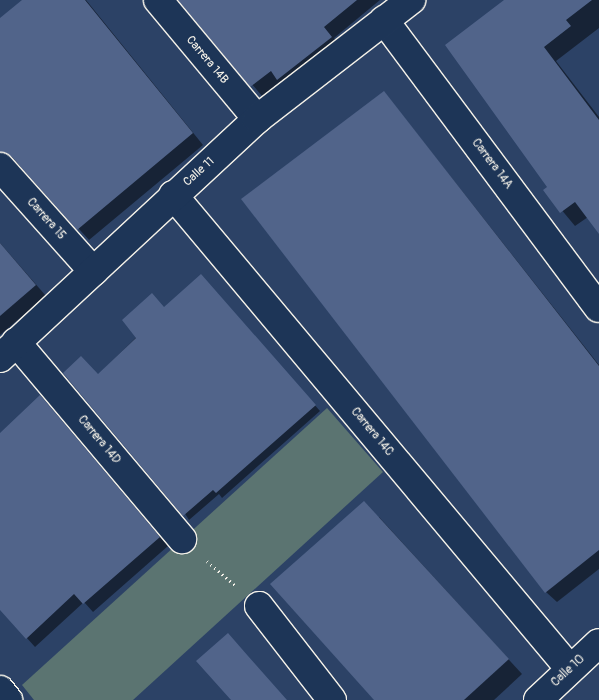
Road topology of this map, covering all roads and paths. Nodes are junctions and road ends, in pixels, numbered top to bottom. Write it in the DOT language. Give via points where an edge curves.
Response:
graph roads {
  1 [pos="158,0"];
  2 [pos="411,0"];
  3 [pos="384,20"];
  4 [pos="257,120"];
  5 [pos="0,167"];
  6 [pos="174,195"];
  7 [pos="93,271"];
  8 [pos="599,308"];
  9 [pos="8,350"];
  10 [pos="182,539"];
  11 [pos="259,606"];
  12 [pos="599,643"];
  13 [pos="570,669"];
  14 [pos="0,690"];
  15 [pos="8,700"];
  16 [pos="332,700"];
  17 [pos="538,700"];
  1 -- 4 [label="street, Carrera 14B"];
  2 -- 3 [label="street, Calle 11"];
  3 -- 4 [label="street, Calle 11"];
  3 -- 8 [label="street, Carrera 14A"];
  4 -- 6 [label="street, Calle 11"];
  5 -- 7 [label="street, Carrera 15"];
  6 -- 7 [label="street, Calle 11"];
  6 -- 13 [label="street, Carrera 14C"];
  7 -- 9 [label="street, Calle 11"];
  9 -- 10 [label="street, Carrera 14D"];
  10 -- 11 [label="path"];
  11 -- 16 [label="street"];
  12 -- 13 [label="street, Calle 10"];
  13 -- 17 [label="street, Calle 10"];
  14 -- 15 [label="street"];
}
